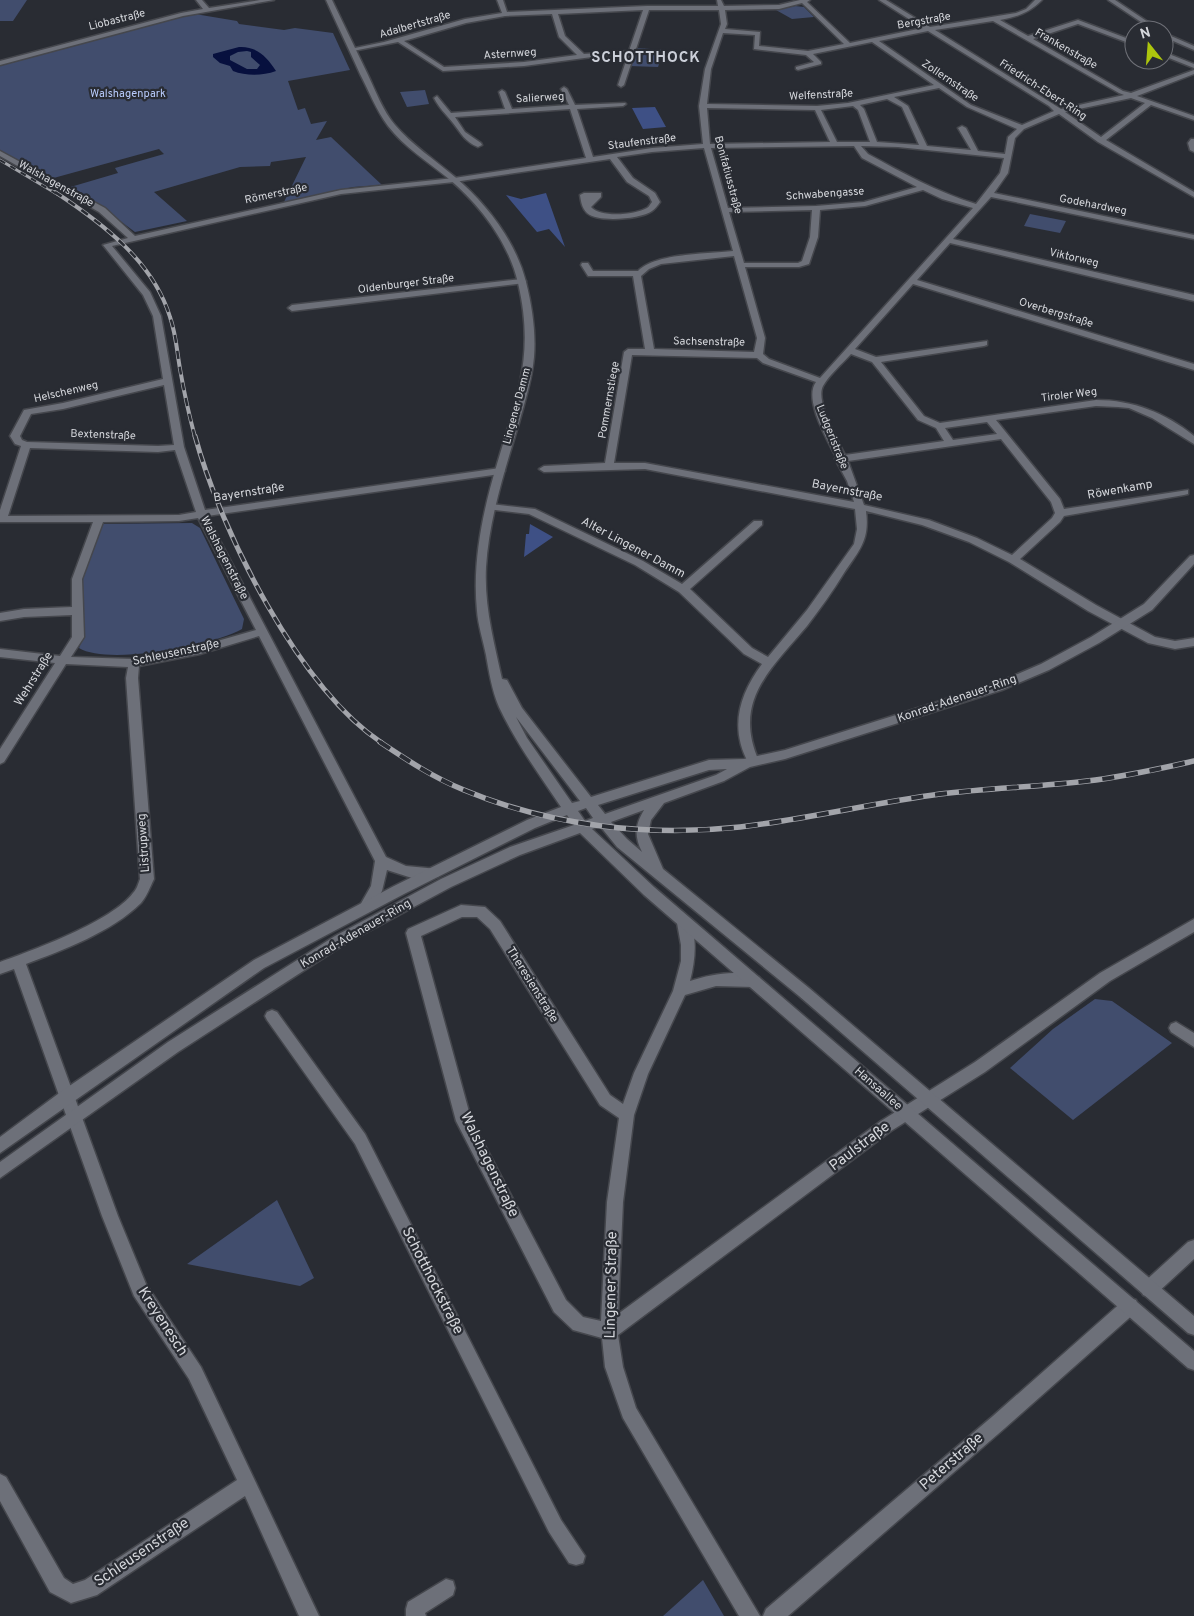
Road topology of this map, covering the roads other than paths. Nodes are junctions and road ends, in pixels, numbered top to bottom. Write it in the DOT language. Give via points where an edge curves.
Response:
graph roads {
  1 [pos="199,0"];
  2 [pos="271,0"];
  3 [pos="329,0"];
  4 [pos="500,0"];
  5 [pos="655,0"];
  6 [pos="718,0"];
  7 [pos="882,0"];
  8 [pos="1039,0"];
  9 [pos="1111,0"];
  10 [pos="805,1"];
  11 [pos="647,8"];
  12 [pos="658,8"];
  13 [pos="722,8"];
  14 [pos="207,10"];
  15 [pos="554,11"];
  16 [pos="504,14"];
  17 [pos="994,19"];
  18 [pos="1142,20"];
  19 [pos="929,29"];
  20 [pos="721,31"];
  21 [pos="1028,38"];
  22 [pos="1124,39"];
  23 [pos="1174,39"];
  24 [pos="399,40"];
  25 [pos="873,40"];
  26 [pos="849,45"];
  27 [pos="1194,48"];
  28 [pos="353,49"];
  29 [pos="631,52"];
  30 [pos="808,53"];
  31 [pos="582,56"];
  32 [pos="1174,58"];
  33 [pos="0,63"];
  34 [pos="1194,66"];
  35 [pos="798,68"];
  36 [pos="1194,72"];
  37 [pos="621,85"];
  38 [pos="940,86"];
  39 [pos="564,89"];
  40 [pos="502,92"];
  41 [pos="1130,96"];
  42 [pos="888,97"];
  43 [pos="437,98"];
  44 [pos="1149,103"];
  45 [pos="623,104"];
  46 [pos="855,104"];
  47 [pos="702,106"];
  48 [pos="573,107"];
  49 [pos="817,108"];
  50 [pos="509,111"];
  51 [pos="1060,111"];
  52 [pos="482,113"];
  53 [pos="450,115"];
  54 [pos="1194,118"];
  55 [pos="456,122"];
  56 [pos="962,128"];
  57 [pos="1022,128"];
  58 [pos="1101,140"];
  59 [pos="1194,141"];
  60 [pos="834,144"];
  61 [pos="856,144"];
  62 [pos="874,144"];
  63 [pos="478,145"];
  64 [pos="707,146"];
  65 [pos="924,147"];
  66 [pos="1194,150"];
  67 [pos="0,153"];
  68 [pos="976,153"];
  69 [pos="612,156"];
  70 [pos="1008,156"];
  71 [pos="590,159"];
  72 [pos="454,180"];
  73 [pos="924,187"];
  74 [pos="989,194"];
  75 [pos="1194,195"];
  76 [pos="588,206"];
  77 [pos="978,207"];
  78 [pos="816,208"];
  79 [pos="725,210"];
  80 [pos="1194,237"];
  81 [pos="132,238"];
  82 [pos="948,240"];
  83 [pos="107,245"];
  84 [pos="738,253"];
  85 [pos="585,265"];
  86 [pos="741,265"];
  87 [pos="640,273"];
  88 [pos="522,281"];
  89 [pos="912,281"];
  90 [pos="1194,298"];
  91 [pos="292,308"];
  92 [pos="984,343"];
  93 [pos="849,350"];
  94 [pos="650,352"];
  95 [pos="759,355"];
  96 [pos="875,360"];
  97 [pos="1194,367"];
  98 [pos="821,381"];
  99 [pos="168,382"];
  100 [pos="989,418"];
  101 [pos="939,426"];
  102 [pos="1003,436"];
  103 [pos="1194,441"];
  104 [pos="951,444"];
  105 [pos="26,445"];
  106 [pos="179,447"];
  107 [pos="840,459"];
  108 [pos="609,466"];
  109 [pos="544,469"];
  110 [pos="500,471"];
  111 [pos="1184,492"];
  112 [pos="491,507"];
  113 [pos="861,507"];
  114 [pos="1060,513"];
  115 [pos="202,515"];
  116 [pos="1,519"];
  117 [pos="99,519"];
  118 [pos="758,523"];
  119 [pos="1194,558"];
  120 [pos="1013,560"];
  121 [pos="683,589"];
  122 [pos="77,611"];
  123 [pos="0,617"];
  124 [pos="1122,624"];
  125 [pos="261,632"];
  126 [pos="1194,642"];
  127 [pos="0,653"];
  128 [pos="62,660"];
  129 [pos="134,662"];
  130 [pos="770,663"];
  131 [pos="493,665"];
  132 [pos="0,759"];
  133 [pos="750,762"];
  134 [pos="659,800"];
  135 [pos="588,802"];
  136 [pos="569,809"];
  137 [pos="602,820"];
  138 [pos="582,827"];
  139 [pos="381,861"];
  140 [pos="432,873"];
  141 [pos="663,878"];
  142 [pos="366,907"];
  143 [pos="684,923"];
  144 [pos="1194,925"];
  145 [pos="413,933"];
  146 [pos="18,962"];
  147 [pos="0,968"];
  148 [pos="754,981"];
  149 [pos="680,991"];
  150 [pos="272,1016"];
  151 [pos="1176,1028"];
  152 [pos="1194,1040"];
  153 [pos="67,1096"];
  154 [pos="929,1100"];
  155 [pos="907,1114"];
  156 [pos="627,1115"];
  157 [pos="74,1117"];
  158 [pos="0,1146"];
  159 [pos="0,1171"];
  160 [pos="1194,1248"];
  161 [pos="1149,1289"];
  162 [pos="1130,1306"];
  163 [pos="1194,1327"];
  164 [pos="609,1331"];
  165 [pos="1194,1362"];
  166 [pos="0,1482"];
  167 [pos="248,1483"];
  168 [pos="576,1556"];
  169 [pos="446,1588"];
  170 [pos="310,1616"];
  171 [pos="416,1616"];
  172 [pos="750,1616"];
  173 [pos="773,1616"];
  1 -- 14 [label="street"];
  2 -- 14 [label="street, Liobastraße"];
  3 -- 28 [label="street, Lingener Damm"];
  4 -- 16 [label="street"];
  5 -- 12 [label="street"];
  6 -- 13 [label="street, Bonifatiusstraße"];
  7 -- 19 [label="street, Friedrich-Ebert-Ring"];
  8 -- 17 [label="street, Bergstraße" via="1017,15"];
  9 -- 18 [label="street"];
  10 -- 13 [label="street, Adalbertstraße" via="779,7"];
  10 -- 26 [label="street"];
  11 -- 12 [label="street, Adalbertstraße"];
  11 -- 15 [label="street, Adalbertstraße"];
  11 -- 29 [label="street"];
  12 -- 13 [label="street, Adalbertstraße"];
  13 -- 20 [label="street, Bonifatiusstraße"];
  14 -- 33 [label="street, Liobastraße" via="129,27"];
  15 -- 16 [label="street, Adalbertstraße"];
  15 -- 31 [label="street" via="562,37"];
  16 -- 24 [label="street, Adalbertstraße" via="465,21"];
  17 -- 19 [label="street, Bergstraße"];
  17 -- 21 [label="street, Frankenstraße"];
  19 -- 25 [label="street, Bergstraße"];
  19 -- 51 [label="street, Friedrich-Ebert-Ring"];
  20 -- 30 [label="street, Bergstraße" via="758,33 756,48"];
  20 -- 47 [label="street, Bonifatiusstraße" via="705,82"];
  21 -- 22 [label="street" via="1078,22"];
  21 -- 41 [label="street, Frankenstraße"];
  23 -- 27 [label="street"];
  24 -- 28 [label="street, Adalbertstraße"];
  24 -- 31 [label="street, Asternweg" via="443,69 524,64"];
  25 -- 26 [label="street, Bergstraße"];
  25 -- 38 [label="street, Zollernstraße"];
  26 -- 30 [label="street, Bergstraße"];
  28 -- 72 [label="street, Lingener Damm" via="391,125"];
  29 -- 31 [label="street, Asternweg"];
  29 -- 37 [label="street"];
  30 -- 35 [label="street" via="819,64"];
  32 -- 34 [label="street"];
  36 -- 41 [label="street"];
  38 -- 42 [label="street, Welfenstraße"];
  38 -- 57 [label="street, Zollernstraße" via="969,106"];
  39 -- 48 [label="street, Salierweg"];
  40 -- 50 [label="street, Salierweg"];
  41 -- 44 [label="street, Frankenstraße"];
  41 -- 51 [label="street"];
  42 -- 46 [label="street, Welfenstraße"];
  42 -- 65 [label="street" via="905,106"];
  43 -- 53 [label="street"];
  44 -- 54 [label="street, Frankenstraße"];
  44 -- 58 [label="street"];
  45 -- 48 [label="street, Salierweg"];
  46 -- 49 [label="street, Welfenstraße"];
  46 -- 62 [label="street" via="861,109"];
  47 -- 49 [label="street, Welfenstraße"];
  47 -- 64 [label="street, Bonifatiusstraße"];
  48 -- 50 [label="street, Salierweg"];
  48 -- 71 [label="street, Salierweg"];
  49 -- 60 [label="street"];
  50 -- 52 [label="street, Salierweg"];
  51 -- 57 [label="street"];
  51 -- 58 [label="street, Friedrich-Ebert-Ring"];
  52 -- 53 [label="street, Salierweg"];
  52 -- 55 [label="street, Salierweg" via="469,121"];
  53 -- 55 [label="street"];
  55 -- 63 [label="street" via="462,133"];
  56 -- 68 [label="street"];
  57 -- 70 [label="street" via="1012,137"];
  58 -- 75 [label="street, Friedrich-Ebert-Ring"];
  59 -- 66 [label="street"];
  60 -- 61 [label="street, Staufenstraße"];
  60 -- 64 [label="street, Staufenstraße"];
  61 -- 62 [label="street, Staufenstraße"];
  61 -- 73 [label="street" via="864,156"];
  62 -- 65 [label="street, Staufenstraße"];
  64 -- 69 [label="street, Staufenstraße"];
  64 -- 79 [label="street, Bonifatiusstraße"];
  65 -- 68 [label="street, Staufenstraße"];
  67 -- 81 [label="street, Walshagenstraße" via="102,210"];
  68 -- 70 [label="street, Staufenstraße"];
  69 -- 71 [label="street, Staufenstraße"];
  69 -- 76 [label="street" via="630,180 652,195 656,202 649,210 599,218"];
  70 -- 74 [label="street" via="1004,173"];
  71 -- 72 [label="street, Staufenstraße"];
  72 -- 81 [label="street, Römerstraße" via="341,192"];
  72 -- 88 [label="street, Lingener Damm" via="505,239"];
  73 -- 77 [label="street"];
  73 -- 78 [label="street, Schwabengasse" via="865,204"];
  74 -- 77 [label="street"];
  74 -- 80 [label="street, Godehardweg"];
  77 -- 82 [label="street"];
  78 -- 79 [label="street, Schwabengasse"];
  78 -- 86 [label="street" via="814,237 806,262 799,265"];
  79 -- 84 [label="street, Bonifatiusstraße"];
  81 -- 83 [label="street, Römerstraße"];
  82 -- 89 [label="street"];
  82 -- 90 [label="street, Viktorweg"];
  83 -- 99 [label="street, Walshagenstraße" via="147,294 157,316"];
  84 -- 86 [label="street, Bonifatiusstraße"];
  84 -- 87 [label="street" via="660,262"];
  85 -- 87 [label="street" via="591,274"];
  86 -- 95 [label="street, Bonifatiusstraße" via="762,338"];
  87 -- 94 [label="street" via="638,285"];
  88 -- 91 [label="street, Oldenburger Straße"];
  88 -- 110 [label="street, Lingener Damm" via="530,321 530,356"];
  89 -- 93 [label="street"];
  89 -- 97 [label="street, Overbergstraße"];
  92 -- 96 [label="street"];
  93 -- 96 [label="street"];
  93 -- 98 [label="street"];
  94 -- 95 [label="street, Sachsenstraße"];
  94 -- 108 [label="street, Pommernstiege" via="628,352"];
  95 -- 98 [label="street, Sachsenstraße" via="766,361"];
  96 -- 101 [label="street" via="921,418"];
  98 -- 107 [label="street, Ludgeristraße" via="816,392 817,403"];
  99 -- 105 [label="street, Helschenweg" via="27,412 15,436 18,442"];
  99 -- 106 [label="street, Walshagenstraße"];
  100 -- 101 [label="street, Tiroler Weg"];
  100 -- 102 [label="street"];
  100 -- 103 [label="street, Tiroler Weg" via="1096,403 1118,404 1159,419 1185,432"];
  101 -- 104 [label="street"];
  102 -- 104 [label="street"];
  102 -- 114 [label="street" via="1056,501"];
  104 -- 107 [label="street"];
  105 -- 106 [label="street, Bextenstraße"];
  105 -- 116 [label="street"];
  106 -- 115 [label="street, Walshagenstraße"];
  107 -- 113 [label="street, Ludgeristraße"];
  108 -- 109 [label="street, Bayernstraße"];
  108 -- 113 [label="street, Bayernstraße" via="645,466"];
  110 -- 112 [label="street, Lingener Damm"];
  110 -- 115 [label="street, Bayernstraße"];
  111 -- 114 [label="street, Röwenkamp"];
  112 -- 121 [label="street, Alter Lingener Damm" via="531,511 639,563"];
  112 -- 131 [label="street, Lingener Damm" via="481,567 482,612"];
  113 -- 120 [label="street, Bayernstraße" via="925,522 973,540"];
  113 -- 130 [label="street, Ludgeristraße" via="863,523 859,544 811,613"];
  114 -- 120 [label="street"];
  115 -- 117 [label="street, Bayernstraße"];
  115 -- 125 [label="street, Walshagenstraße"];
  116 -- 117 [label="street, Bayernstraße"];
  117 -- 122 [label="street, Wehrstraße" via="77,580"];
  118 -- 121 [label="street"];
  119 -- 124 [label="street, Konrad-Adenauer-Ring" via="1148,607"];
  120 -- 124 [label="street, Bayernstraße"];
  121 -- 130 [label="street, Alter Lingener Damm" via="748,651"];
  122 -- 123 [label="street"];
  122 -- 128 [label="street, Wehrstraße" via="78,637"];
  124 -- 126 [label="street, Bayernstraße" via="1161,644"];
  124 -- 133 [label="street, Konrad-Adenauer-Ring" via="1045,667 998,687"];
  125 -- 129 [label="street, Schleusenstraße" via="200,650"];
  125 -- 139 [label="street, Walshagenstraße"];
  127 -- 128 [label="street, Schleusenstraße"];
  128 -- 129 [label="street, Schleusenstraße"];
  128 -- 132 [label="street, Wehrstraße"];
  129 -- 146 [label="street, Listrupweg" via="132,678 147,879 138,897 107,920"];
  130 -- 133 [label="street, Ludgeristraße" via="744,708 744,742"];
  131 -- 135 [label="street, Lingener Damm" via="518,711"];
  131 -- 136 [label="street, Lingener Damm" via="504,705 522,740"];
  133 -- 134 [label="street, Konrad-Adenauer-Ring" via="720,778"];
  133 -- 135 [label="street, Konrad-Adenauer-Ring" via="709,765"];
  134 -- 137 [label="street, Konrad-Adenauer-Ring"];
  134 -- 141 [label="street" via="644,817 642,839 646,852"];
  135 -- 136 [label="street, Konrad-Adenauer-Ring"];
  135 -- 137 [label="street, Hansaallee"];
  136 -- 138 [label="street, Hansaallee"];
  136 -- 140 [label="street, Konrad-Adenauer-Ring"];
  137 -- 138 [label="street, Konrad-Adenauer-Ring"];
  137 -- 141 [label="street, Hansaallee" via="622,843"];
  138 -- 143 [label="street, Hansaallee"];
  138 -- 157 [label="street, Konrad-Adenauer-Ring" via="515,851 446,883 340,940 173,1048"];
  139 -- 140 [label="street" via="394,870"];
  139 -- 142 [label="street" via="378,887"];
  140 -- 142 [label="street, Konrad-Adenauer-Ring"];
  141 -- 154 [label="street, Hansaallee" via="804,992"];
  142 -- 153 [label="street, Konrad-Adenauer-Ring" via="260,964"];
  143 -- 148 [label="street, Hansaallee"];
  143 -- 149 [label="street, Lingener Straße" via="688,962"];
  144 -- 154 [label="street, Paulstraße" via="1105,977 980,1068"];
  145 -- 156 [label="street, Theresienstraße" via="461,911 480,911 495,925 605,1100"];
  145 -- 164 [label="street, Walshagenstraße" via="464,1121 560,1306 579,1324"];
  146 -- 147 [label="street, Listrupweg"];
  146 -- 153 [label="street, Kreyenesch"];
  148 -- 149 [label="street" via="714,979"];
  148 -- 155 [label="street, Hansaallee"];
  149 -- 156 [label="street, Lingener Straße" via="641,1073"];
  150 -- 168 [label="street, Schotthockstraße" via="360,1139 555,1526"];
  151 -- 152 [label="street"];
  153 -- 157 [label="street, Kreyenesch"];
  153 -- 158 [label="street, Konrad-Adenauer-Ring"];
  154 -- 155 [label="street, Paulstraße"];
  154 -- 161 [label="street, Hansaallee"];
  155 -- 162 [label="street, Hansaallee"];
  155 -- 164 [label="street, Paulstraße" via="886,1126"];
  156 -- 164 [label="street, Lingener Straße" via="615,1202"];
  157 -- 159 [label="street, Konrad-Adenauer-Ring"];
  157 -- 167 [label="street, Kreyenesch" via="140,1290 195,1373"];
  160 -- 161 [label="street"];
  161 -- 163 [label="street, Hansaallee"];
  162 -- 165 [label="street, Hansaallee"];
  162 -- 173 [label="street, Peterstraße"];
  164 -- 172 [label="street, Lingener Straße" via="614,1368 629,1412"];
  166 -- 167 [label="street, Schleusenstraße" via="57,1585 71,1594 90,1588"];
  167 -- 170 [label="street, Kreyenesch"];
  169 -- 171 [label="street" via="415,1610"];
}
